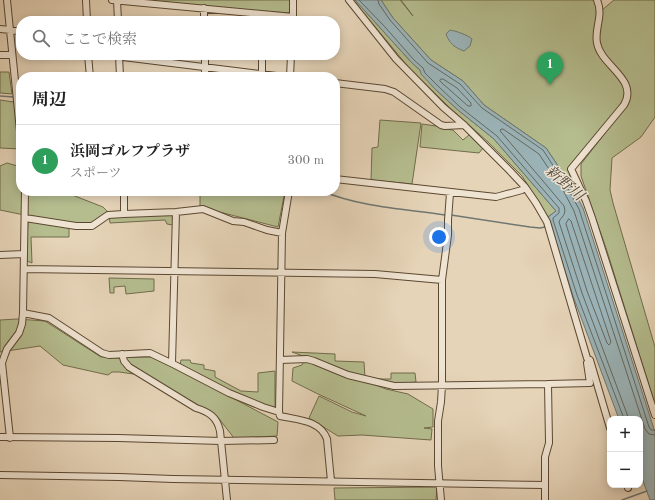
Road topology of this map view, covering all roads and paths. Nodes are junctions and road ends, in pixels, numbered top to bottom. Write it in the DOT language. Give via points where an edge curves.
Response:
graph roads {
  1 [pos="7,0"];
  2 [pos="86,0"];
  3 [pos="112,0"];
  4 [pos="117,0"];
  5 [pos="293,0"];
  6 [pos="349,0"];
  7 [pos="596,0"];
  8 [pos="204,8"];
  9 [pos="262,14"];
  10 [pos="87,16"];
  11 [pos="118,16"];
  12 [pos="204,16"];
  13 [pos="274,16"];
  14 [pos="293,16"];
  15 [pos="0,28"];
  16 [pos="10,30"];
  17 [pos="16,30"];
  18 [pos="0,55"];
  19 [pos="12,55"];
  20 [pos="88,60"];
  21 [pos="119,60"];
  22 [pos="148,60"];
  23 [pos="205,60"];
  24 [pos="262,60"];
  25 [pos="291,60"];
  26 [pos="205,67"];
  27 [pos="90,72"];
  28 [pos="120,72"];
  29 [pos="205,72"];
  30 [pos="237,72"];
  31 [pos="262,72"];
  32 [pos="290,72"];
  33 [pos="340,84"];
  34 [pos="16,89"];
  35 [pos="464,125"];
  36 [pos="340,180"];
  37 [pos="525,187"];
  38 [pos="450,193"];
  39 [pos="25,196"];
  40 [pos="124,196"];
  41 [pos="288,196"];
  42 [pos="176,212"];
  43 [pos="124,214"];
  44 [pos="25,218"];
  45 [pos="282,233"];
  46 [pos="24,254"];
  47 [pos="0,255"];
  48 [pos="24,268"];
  49 [pos="174,271"];
  50 [pos="281,272"];
  51 [pos="442,280"];
  52 [pos="23,312"];
  53 [pos="122,354"];
  54 [pos="587,358"];
  55 [pos="280,360"];
  56 [pos="172,363"];
  57 [pos="548,384"];
  58 [pos="442,385"];
  59 [pos="279,412"];
  60 [pos="655,416"];
  61 [pos="607,418"];
  62 [pos="0,437"];
  63 [pos="10,438"];
  64 [pos="274,440"];
  65 [pos="221,441"];
  66 [pos="0,475"];
  67 [pos="225,480"];
  68 [pos="331,481"];
  69 [pos="440,483"];
  70 [pos="545,485"];
  71 [pos="227,500"];
  72 [pos="441,500"];
  73 [pos="545,500"];
  1 -- 16 [label="street"];
  2 -- 10 [label="street"];
  3 -- 4 [label="street"];
  4 -- 8 [label="street"];
  4 -- 11 [label="street"];
  5 -- 14 [label="street"];
  6 -- 35 [label="street" via="396,59"];
  7 -- 60 [label="street" via="600,12 597,44 603,56 624,81 627,100 572,169 592,218"];
  8 -- 9 [label="street"];
  8 -- 12 [label="street"];
  9 -- 13 [label="street"];
  15 -- 16 [label="street"];
  16 -- 17 [label="street"];
  16 -- 19 [label="street"];
  18 -- 19 [label="street"];
  19 -- 34 [label="street"];
  20 -- 27 [label="street"];
  21 -- 28 [label="street"];
  22 -- 26 [label="street"];
  23 -- 26 [label="street"];
  24 -- 31 [label="street"];
  25 -- 32 [label="street"];
  26 -- 29 [label="street"];
  26 -- 30 [label="street"];
  33 -- 35 [label="street" via="394,92 445,126"];
  35 -- 37 [label="street"];
  36 -- 38 [label="street"];
  37 -- 38 [label="street" via="496,197"];
  37 -- 54 [label="street" via="547,222"];
  38 -- 51 [label="street"];
  39 -- 44 [label="street"];
  40 -- 43 [label="street"];
  41 -- 45 [label="street"];
  42 -- 43 [label="street"];
  42 -- 45 [label="street" via="203,210 233,221"];
  42 -- 49 [label="street"];
  43 -- 44 [label="street" via="108,215 92,226"];
  44 -- 46 [label="street"];
  45 -- 50 [label="street"];
  46 -- 47 [label="street"];
  46 -- 48 [label="street"];
  48 -- 49 [label="street"];
  48 -- 52 [label="street"];
  49 -- 50 [label="street"];
  49 -- 56 [label="street"];
  50 -- 51 [label="street" via="374,274"];
  50 -- 55 [label="street"];
  51 -- 58 [label="street"];
  52 -- 53 [label="street" via="49,318 102,353"];
  52 -- 63 [label="street" via="19,333 7,349 2,363"];
  53 -- 56 [label="street" via="150,353"];
  53 -- 65 [label="street" via="129,367 214,418 218,424"];
  54 -- 57 [label="street" via="590,383"];
  54 -- 61 [label="street" via="590,360"];
  55 -- 58 [label="street" via="308,359 348,374 394,386"];
  55 -- 59 [label="street"];
  56 -- 59 [label="street" via="229,393"];
  57 -- 58 [label="street"];
  57 -- 70 [label="street" via="549,443 544,458"];
  58 -- 69 [label="street" via="438,421"];
  59 -- 68 [label="street" via="280,416 310,422 325,434"];
  62 -- 63 [label="street"];
  63 -- 65 [label="street"];
  64 -- 65 [label="street"];
  65 -- 67 [label="street"];
  66 -- 67 [label="street"];
  67 -- 68 [label="street"];
  67 -- 71 [label="street"];
  68 -- 69 [label="street"];
  69 -- 70 [label="street"];
  69 -- 72 [label="street"];
  70 -- 73 [label="street"];
}
